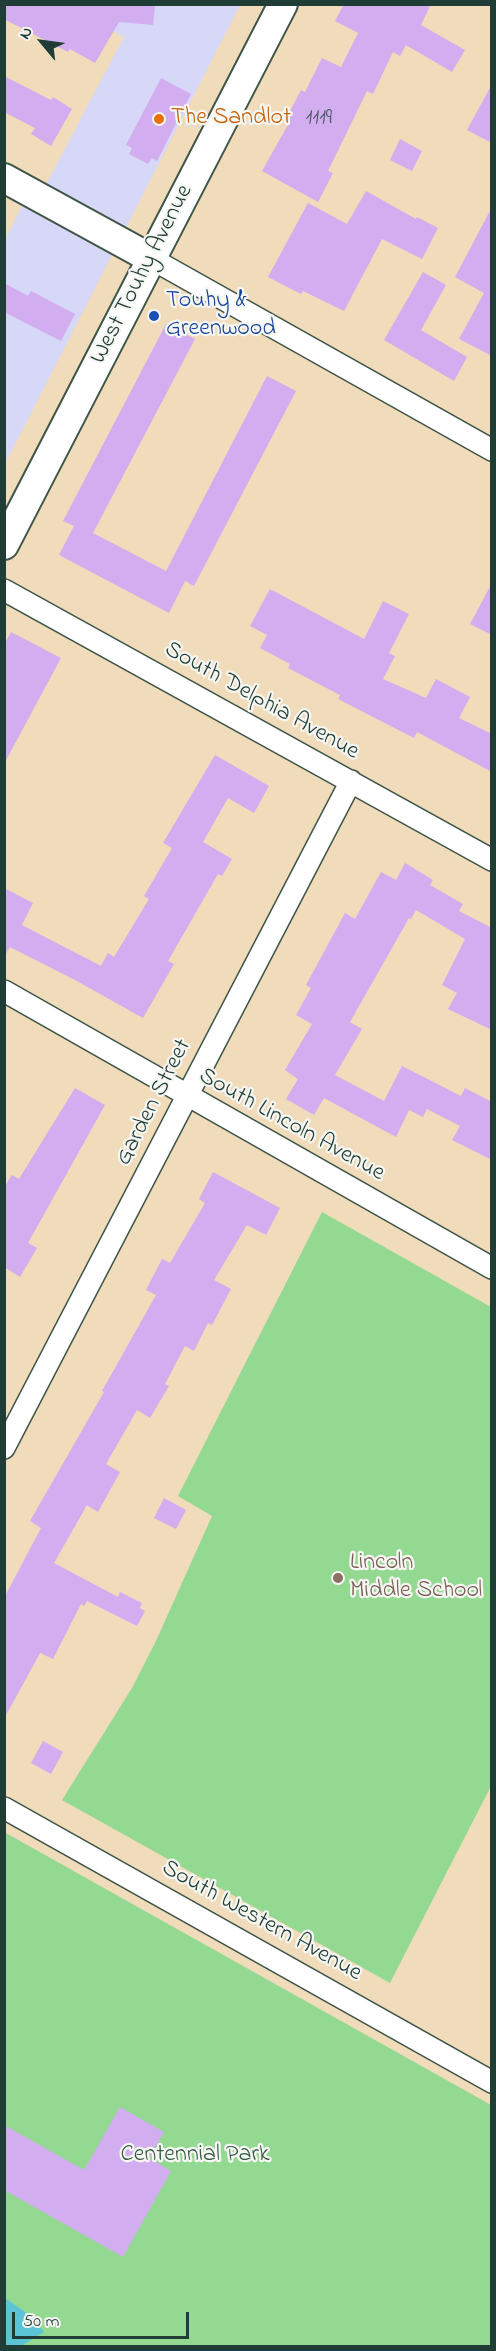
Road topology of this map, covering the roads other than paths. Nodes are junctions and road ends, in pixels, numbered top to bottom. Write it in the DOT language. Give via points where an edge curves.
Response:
graph roads {
  1 [pos="283,4"];
  2 [pos="4,177"];
  3 [pos="152,259"];
  4 [pos="492,450"];
  5 [pos="4,545"];
  6 [pos="4,590"];
  7 [pos="351,781"];
  8 [pos="492,860"];
  9 [pos="4,991"];
  10 [pos="187,1096"];
  11 [pos="492,1268"];
  12 [pos="4,1448"];
  13 [pos="4,1808"];
  14 [pos="492,2082"];
  1 -- 3 [label="main road, West Touhy Avenue"];
  2 -- 3 [label="main road"];
  3 -- 4 [label="street"];
  3 -- 5 [label="main road, West Touhy Avenue"];
  6 -- 7 [label="street, South Delphia Avenue"];
  7 -- 8 [label="street, South Delphia Avenue"];
  7 -- 10 [label="street, Garden Street"];
  9 -- 10 [label="street, South Lincoln Avenue"];
  10 -- 11 [label="street, South Lincoln Avenue"];
  10 -- 12 [label="street, Garden Street"];
  13 -- 14 [label="street, South Western Avenue"];
}
